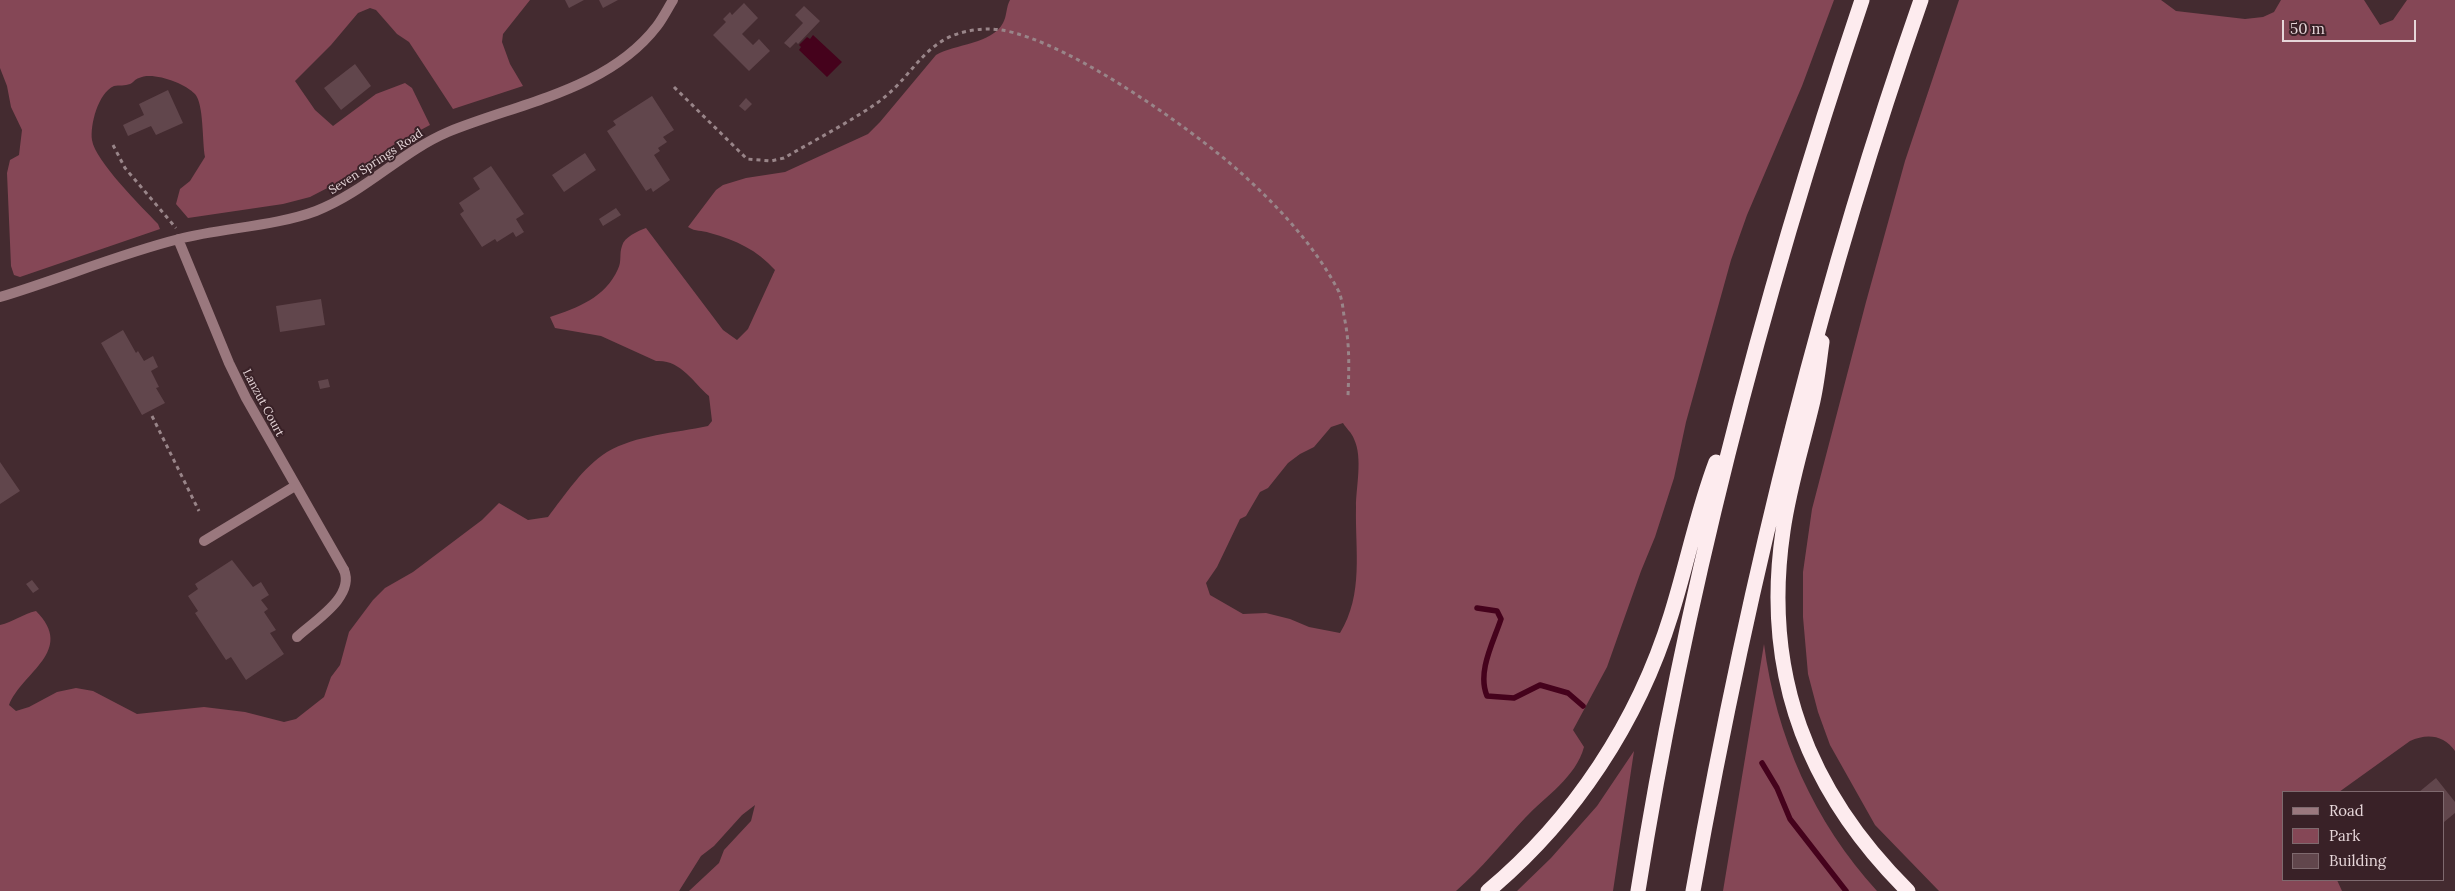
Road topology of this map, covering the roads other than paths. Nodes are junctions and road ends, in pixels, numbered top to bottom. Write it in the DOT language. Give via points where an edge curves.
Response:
graph roads {
  1 [pos="673,0"];
  2 [pos="1862,0"];
  3 [pos="1921,0"];
  4 [pos="181,238"];
  5 [pos="1834,269"];
  6 [pos="0,297"];
  7 [pos="1737,415"];
  8 [pos="295,486"];
  9 [pos="204,541"];
  10 [pos="297,637"];
  11 [pos="1488,891"];
  12 [pos="1638,891"];
  13 [pos="1694,891"];
  14 [pos="1908,891"];
  1 -- 4 [label="street, Seven Springs Road" via="657,26 639,46 604,72 441,136 338,202 314,212"];
  2 -- 7 [label="highway" via="1807,167"];
  3 -- 5 [label="highway"];
  4 -- 6 [label="street, Seven Springs Road"];
  4 -- 8 [label="street, Lanzut Court" via="229,363"];
  5 -- 13 [label="highway" via="1784,456 1740,646"];
  5 -- 14 [label="highway" via="1813,403 1792,482 1780,551 1778,595 1782,656 1801,731 1821,776 1860,839"];
  7 -- 11 [label="highway" via="1715,465 1663,640 1639,698 1597,771 1561,819"];
  7 -- 12 [label="highway" via="1677,677"];
  8 -- 9 [label="street"];
  8 -- 10 [label="street, Lanzut Court" via="344,570 347,581 342,593"];
}
